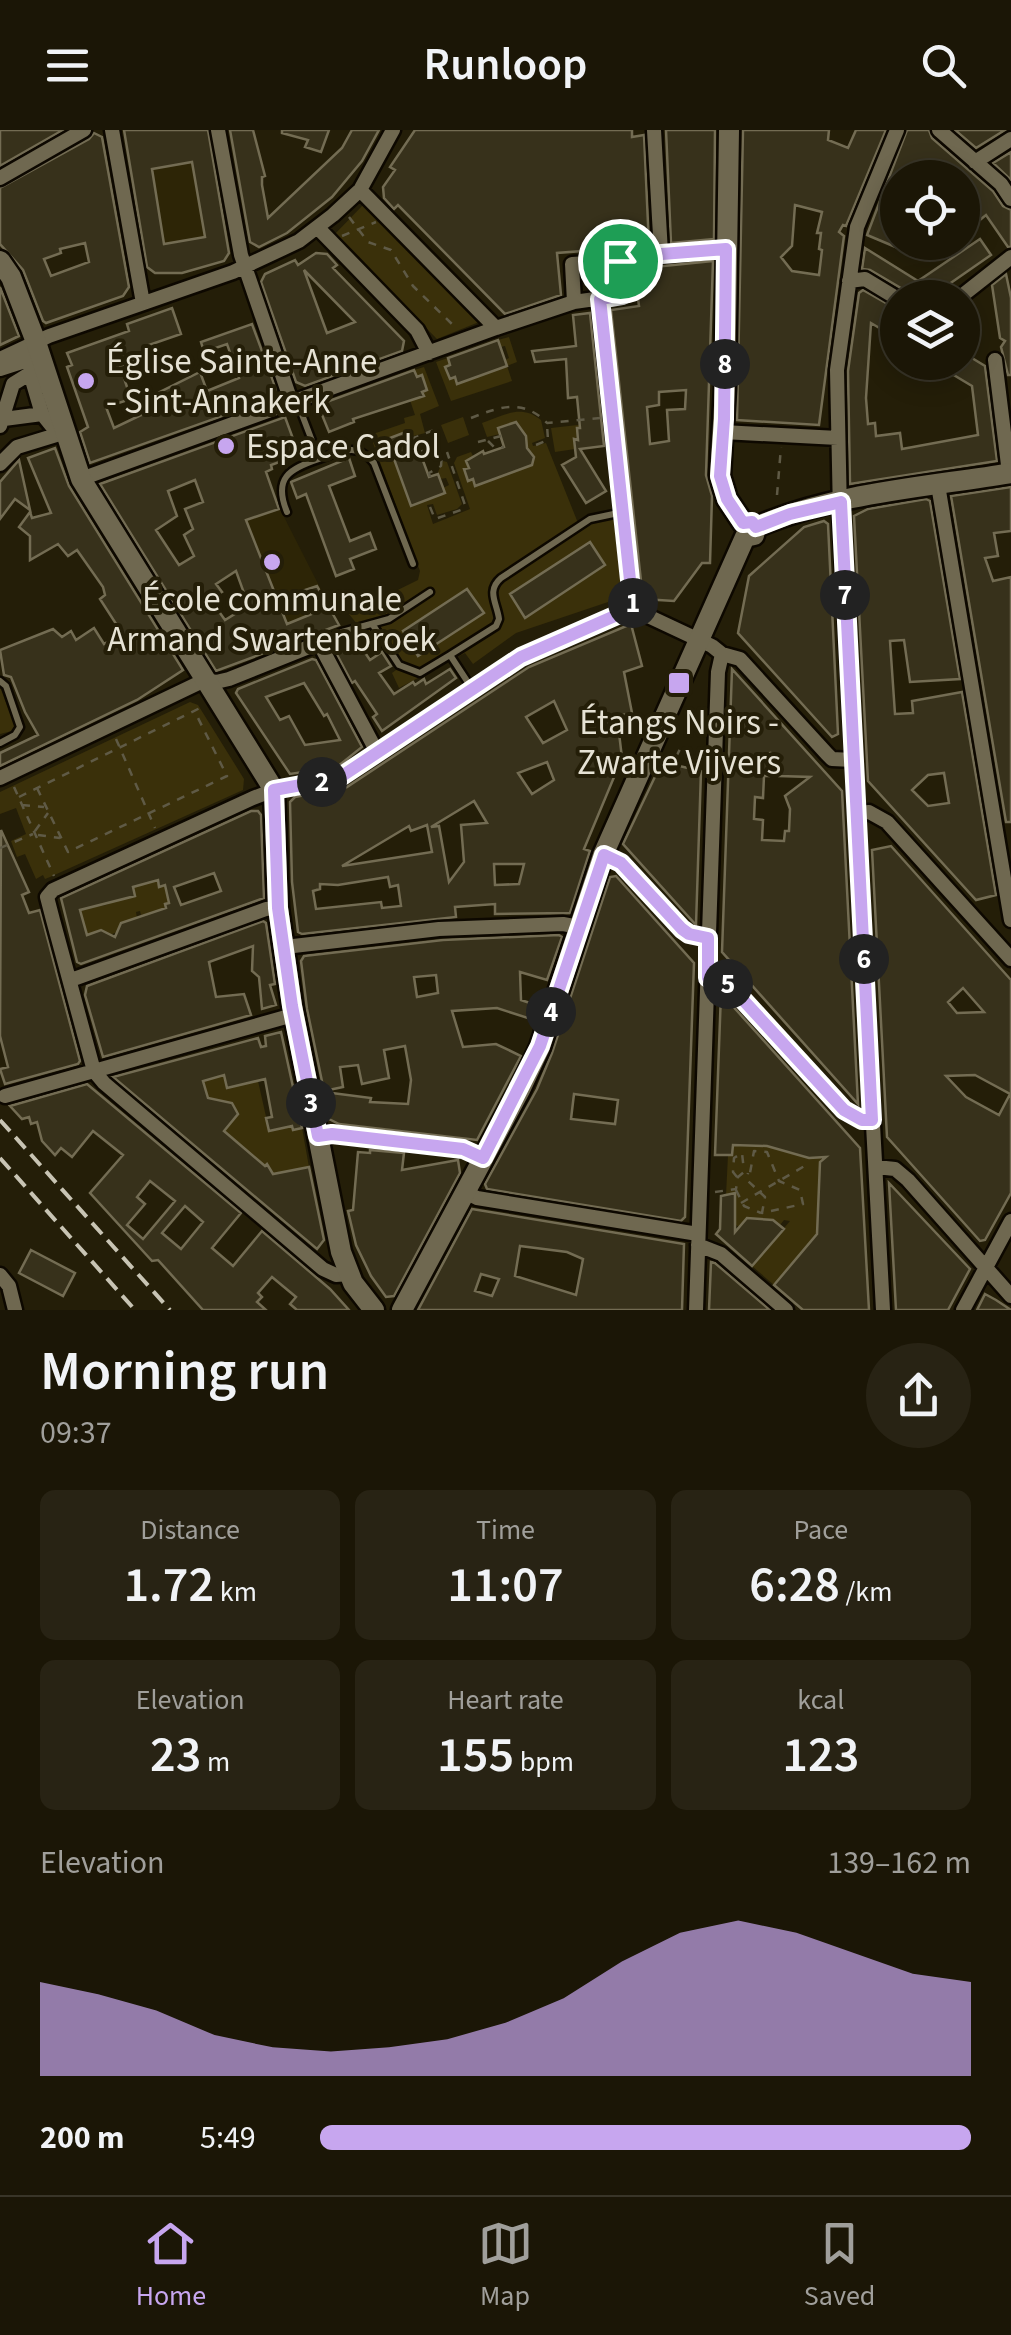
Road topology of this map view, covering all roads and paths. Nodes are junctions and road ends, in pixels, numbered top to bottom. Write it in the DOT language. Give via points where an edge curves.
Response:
graph roads {
  1 [pos="84,130"];
  2 [pos="112,130"];
  3 [pos="218,130"];
  4 [pos="393,130"];
  5 [pos="654,130"];
  6 [pos="728,130"];
  7 [pos="897,130"];
  8 [pos="938,130"];
  9 [pos="1011,139"];
  10 [pos="973,160"];
  11 [pos="978,160"];
  12 [pos="980,166"];
  13 [pos="0,178"];
  14 [pos="360,190"];
  15 [pos="1011,199"];
  16 [pos="348,216"];
  17 [pos="380,220"];
  18 [pos="318,228"];
  19 [pos="359,229"];
  20 [pos="336,240"];
  21 [pos="726,249"];
  22 [pos="661,253"];
  23 [pos="1011,257"];
  24 [pos="0,260"];
  25 [pos="620,261"];
  26 [pos="244,267"];
  27 [pos="980,280"];
  28 [pos="849,281"];
  29 [pos="880,288"];
  30 [pos="600,299"];
  31 [pos="574,302"];
  32 [pos="144,303"];
  33 [pos="496,328"];
  34 [pos="459,332"];
  35 [pos="429,353"];
  36 [pos="33,357"];
  37 [pos="0,358"];
  38 [pos="995,360"];
  39 [pos="0,369"];
  40 [pos="38,388"];
  41 [pos="291,401"];
  42 [pos="42,414"];
  43 [pos="471,418"];
  44 [pos="604,418"];
  45 [pos="1,420"];
  46 [pos="547,423"];
  47 [pos="60,430"];
  48 [pos="434,430"];
  49 [pos="723,432"];
  50 [pos="501,436"];
  51 [pos="838,438"];
  52 [pos="411,439"];
  53 [pos="488,440"];
  54 [pos="478,442"];
  55 [pos="439,445"];
  56 [pos="536,445"];
  57 [pos="504,447"];
  58 [pos="780,448"];
  59 [pos="420,452"];
  60 [pos="319,459"];
  61 [pos="0,464"];
  62 [pos="1010,473"];
  63 [pos="430,477"];
  64 [pos="81,479"];
  65 [pos="938,485"];
  66 [pos="776,495"];
  67 [pos="841,502"];
  68 [pos="430,507"];
  69 [pos="287,512"];
  70 [pos="624,512"];
  71 [pos="748,529"];
  72 [pos="413,564"];
  73 [pos="430,592"];
  74 [pos="633,608"];
  75 [pos="373,625"];
  76 [pos="698,639"];
  77 [pos="318,644"];
  78 [pos="722,654"];
  79 [pos="450,655"];
  80 [pos="205,680"];
  81 [pos="0,682"];
  82 [pos="472,688"];
  83 [pos="200,708"];
  84 [pos="195,712"];
  85 [pos="115,738"];
  86 [pos="0,744"];
  87 [pos="120,747"];
  88 [pos="681,747"];
  89 [pos="377,752"];
  90 [pos="676,757"];
  91 [pos="854,760"];
  92 [pos="5,777"];
  93 [pos="36,788"];
  94 [pos="274,790"];
  95 [pos="19,796"];
  96 [pos="22,805"];
  97 [pos="46,807"];
  98 [pos="48,812"];
  99 [pos="857,812"];
  100 [pos="148,814"];
  101 [pos="156,830"];
  102 [pos="35,833"];
  103 [pos="61,838"];
  104 [pos="0,848"];
  105 [pos="604,855"];
  106 [pos="54,876"];
  107 [pos="278,908"];
  108 [pos="1010,913"];
  109 [pos="578,928"];
  110 [pos="708,938"];
  111 [pos="997,944"];
  112 [pos="285,947"];
  113 [pos="1011,959"];
  114 [pos="708,978"];
  115 [pos="71,980"];
  116 [pos="294,1015"];
  117 [pos="94,1071"];
  118 [pos="4,1096"];
  119 [pos="872,1120"];
  120 [pos="318,1136"];
  121 [pos="754,1151"];
  122 [pos="742,1153"];
  123 [pos="483,1158"];
  124 [pos="808,1164"];
  125 [pos="876,1166"];
  126 [pos="746,1172"];
  127 [pos="738,1177"];
  128 [pos="778,1182"];
  129 [pos="736,1189"];
  130 [pos="465,1192"];
  131 [pos="715,1192"];
  132 [pos="760,1192"];
  133 [pos="741,1203"];
  134 [pos="762,1213"];
  135 [pos="1011,1221"];
  136 [pos="698,1239"];
  137 [pos="986,1267"];
  138 [pos="349,1274"];
  139 [pos="0,1275"];
  140 [pos="0,1290"];
  141 [pos="1011,1296"];
  142 [pos="14,1305"];
  143 [pos="374,1310"];
  144 [pos="402,1310"];
  145 [pos="696,1310"];
  146 [pos="786,1310"];
  147 [pos="883,1310"];
  148 [pos="962,1310"];
  1 -- 13 [label="street"];
  2 -- 32 [label="street"];
  3 -- 26 [label="street"];
  4 -- 14 [label="street"];
  5 -- 22 [label="street"];
  6 -- 21 [label="street"];
  7 -- 28 [label="street" via="857,227"];
  8 -- 10 [label="street"];
  9 -- 11 [label="street"];
  12 -- 15 [label="street"];
  14 -- 18 [label="street"];
  14 -- 33 [label="street"];
  16 -- 19 [label="path"];
  17 -- 19 [label="path"];
  18 -- 26 [label="street"];
  18 -- 35 [label="street" via="416,330"];
  19 -- 20 [label="path"];
  19 -- 34 [label="path" via="368,242 391,250 413,286"];
  21 -- 22 [label="street"];
  21 -- 49 [label="street"];
  22 -- 25 [label="street"];
  23 -- 27 [label="street"];
  24 -- 36 [label="street"];
  25 -- 30 [label="street" via="623,295"];
  25 -- 31 [label="street" via="572,264"];
  26 -- 32 [label="street"];
  26 -- 41 [label="street"];
  28 -- 29 [label="street" via="865,279"];
  28 -- 51 [label="street"];
  30 -- 31 [label="street"];
  30 -- 70 [label="street"];
  31 -- 33 [label="street"];
  32 -- 36 [label="street"];
  33 -- 35 [label="street"];
  35 -- 41 [label="street"];
  36 -- 37 [label="street"];
  36 -- 39 [label="street"];
  36 -- 40 [label="street"];
  36 -- 42 [label="street"];
  36 -- 45 [label="street" via="13,384"];
  36 -- 47 [label="street"];
  38 -- 62 [label="street"];
  41 -- 60 [label="lane"];
  41 -- 64 [label="street"];
  42 -- 45 [label="street"];
  42 -- 47 [label="street"];
  43 -- 46 [label="path" via="514,405"];
  44 -- 46 [label="path"];
  46 -- 56 [label="path" via="548,440"];
  47 -- 61 [label="street" via="17,447"];
  47 -- 64 [label="street"];
  48 -- 52 [label="path"];
  49 -- 51 [label="street"];
  49 -- 71 [label="street" via="722,488"];
  50 -- 53 [label="path"];
  51 -- 67 [label="street"];
  53 -- 54 [label="path"];
  53 -- 57 [label="path"];
  55 -- 59 [label="path"];
  58 -- 66 [label="path"];
  60 -- 69 [label="lane" via="282,481"];
  60 -- 72 [label="lane" via="352,448 366,454"];
  62 -- 65 [label="street"];
  63 -- 68 [label="path" via="445,453 465,505 434,519"];
  64 -- 80 [label="street"];
  65 -- 67 [label="street"];
  65 -- 108 [label="street"];
  67 -- 71 [label="street"];
  67 -- 91 [label="street"];
  70 -- 74 [label="street"];
  70 -- 79 [label="lane" via="590,519 500,578 492,593 496,626"];
  71 -- 76 [label="street"];
  73 -- 75 [label="lane"];
  74 -- 76 [label="street"];
  74 -- 82 [label="street" via="521,657"];
  75 -- 77 [label="lane"];
  75 -- 79 [label="lane" via="399,665 420,673"];
  76 -- 78 [label="street"];
  76 -- 105 [label="street"];
  77 -- 80 [label="street" via="228,679"];
  77 -- 89 [label="street"];
  78 -- 91 [label="street" via="740,659 832,759"];
  78 -- 110 [label="street"];
  79 -- 82 [label="lane"];
  80 -- 92 [label="street"];
  80 -- 94 [label="street"];
  81 -- 86 [label="lane" via="20,727"];
  82 -- 89 [label="street"];
  83 -- 84 [label="path"];
  84 -- 87 [label="path"];
  84 -- 100 [label="path" via="227,776"];
  85 -- 87 [label="path"];
  87 -- 93 [label="path"];
  87 -- 100 [label="path"];
  88 -- 90 [label="path"];
  89 -- 94 [label="street" via="339,778"];
  91 -- 99 [label="street"];
  92 -- 95 [label="path"];
  93 -- 95 [label="path"];
  93 -- 97 [label="path"];
  94 -- 107 [label="street"];
  94 -- 115 [label="street" via="48,897"];
  95 -- 96 [label="path"];
  96 -- 97 [label="path"];
  96 -- 102 [label="path"];
  97 -- 98 [label="path"];
  98 -- 102 [label="path"];
  98 -- 103 [label="path"];
  99 -- 111 [label="street" via="887,822"];
  99 -- 119 [label="street"];
  100 -- 101 [label="path"];
  100 -- 103 [label="path" via="68,852"];
  102 -- 103 [label="path"];
  102 -- 104 [label="path"];
  102 -- 106 [label="path"];
  105 -- 109 [label="street"];
  105 -- 110 [label="street" via="621,863 682,929"];
  107 -- 112 [label="street"];
  107 -- 115 [label="street"];
  108 -- 111 [label="street"];
  109 -- 112 [label="street" via="440,929"];
  109 -- 123 [label="street" via="540,1046"];
  110 -- 114 [label="street"];
  111 -- 113 [label="street"];
  112 -- 116 [label="street"];
  114 -- 119 [label="street" via="734,990 844,1110"];
  114 -- 136 [label="street"];
  115 -- 117 [label="street"];
  116 -- 117 [label="street"];
  116 -- 120 [label="street"];
  117 -- 118 [label="street"];
  117 -- 138 [label="street" via="323,1269"];
  119 -- 125 [label="street"];
  120 -- 123 [label="street" via="463,1149"];
  120 -- 138 [label="street"];
  121 -- 122 [label="path"];
  121 -- 126 [label="path"];
  121 -- 128 [label="path" via="767,1152"];
  122 -- 126 [label="path"];
  122 -- 127 [label="path" via="734,1158"];
  123 -- 130 [label="street"];
  124 -- 128 [label="path"];
  125 -- 137 [label="street" via="908,1180"];
  125 -- 147 [label="street"];
  126 -- 127 [label="path"];
  126 -- 132 [label="path"];
  127 -- 129 [label="path"];
  128 -- 132 [label="path"];
  128 -- 134 [label="path" via="800,1190 803,1204"];
  129 -- 131 [label="path"];
  129 -- 133 [label="path"];
  130 -- 136 [label="street"];
  130 -- 144 [label="street"];
  132 -- 133 [label="path"];
  132 -- 134 [label="path"];
  133 -- 134 [label="path"];
  135 -- 137 [label="street"];
  136 -- 145 [label="street"];
  136 -- 146 [label="street"];
  137 -- 141 [label="street"];
  137 -- 148 [label="street"];
  138 -- 143 [label="street"];
  139 -- 142 [label="street"];
  140 -- 142 [label="street"];
}
